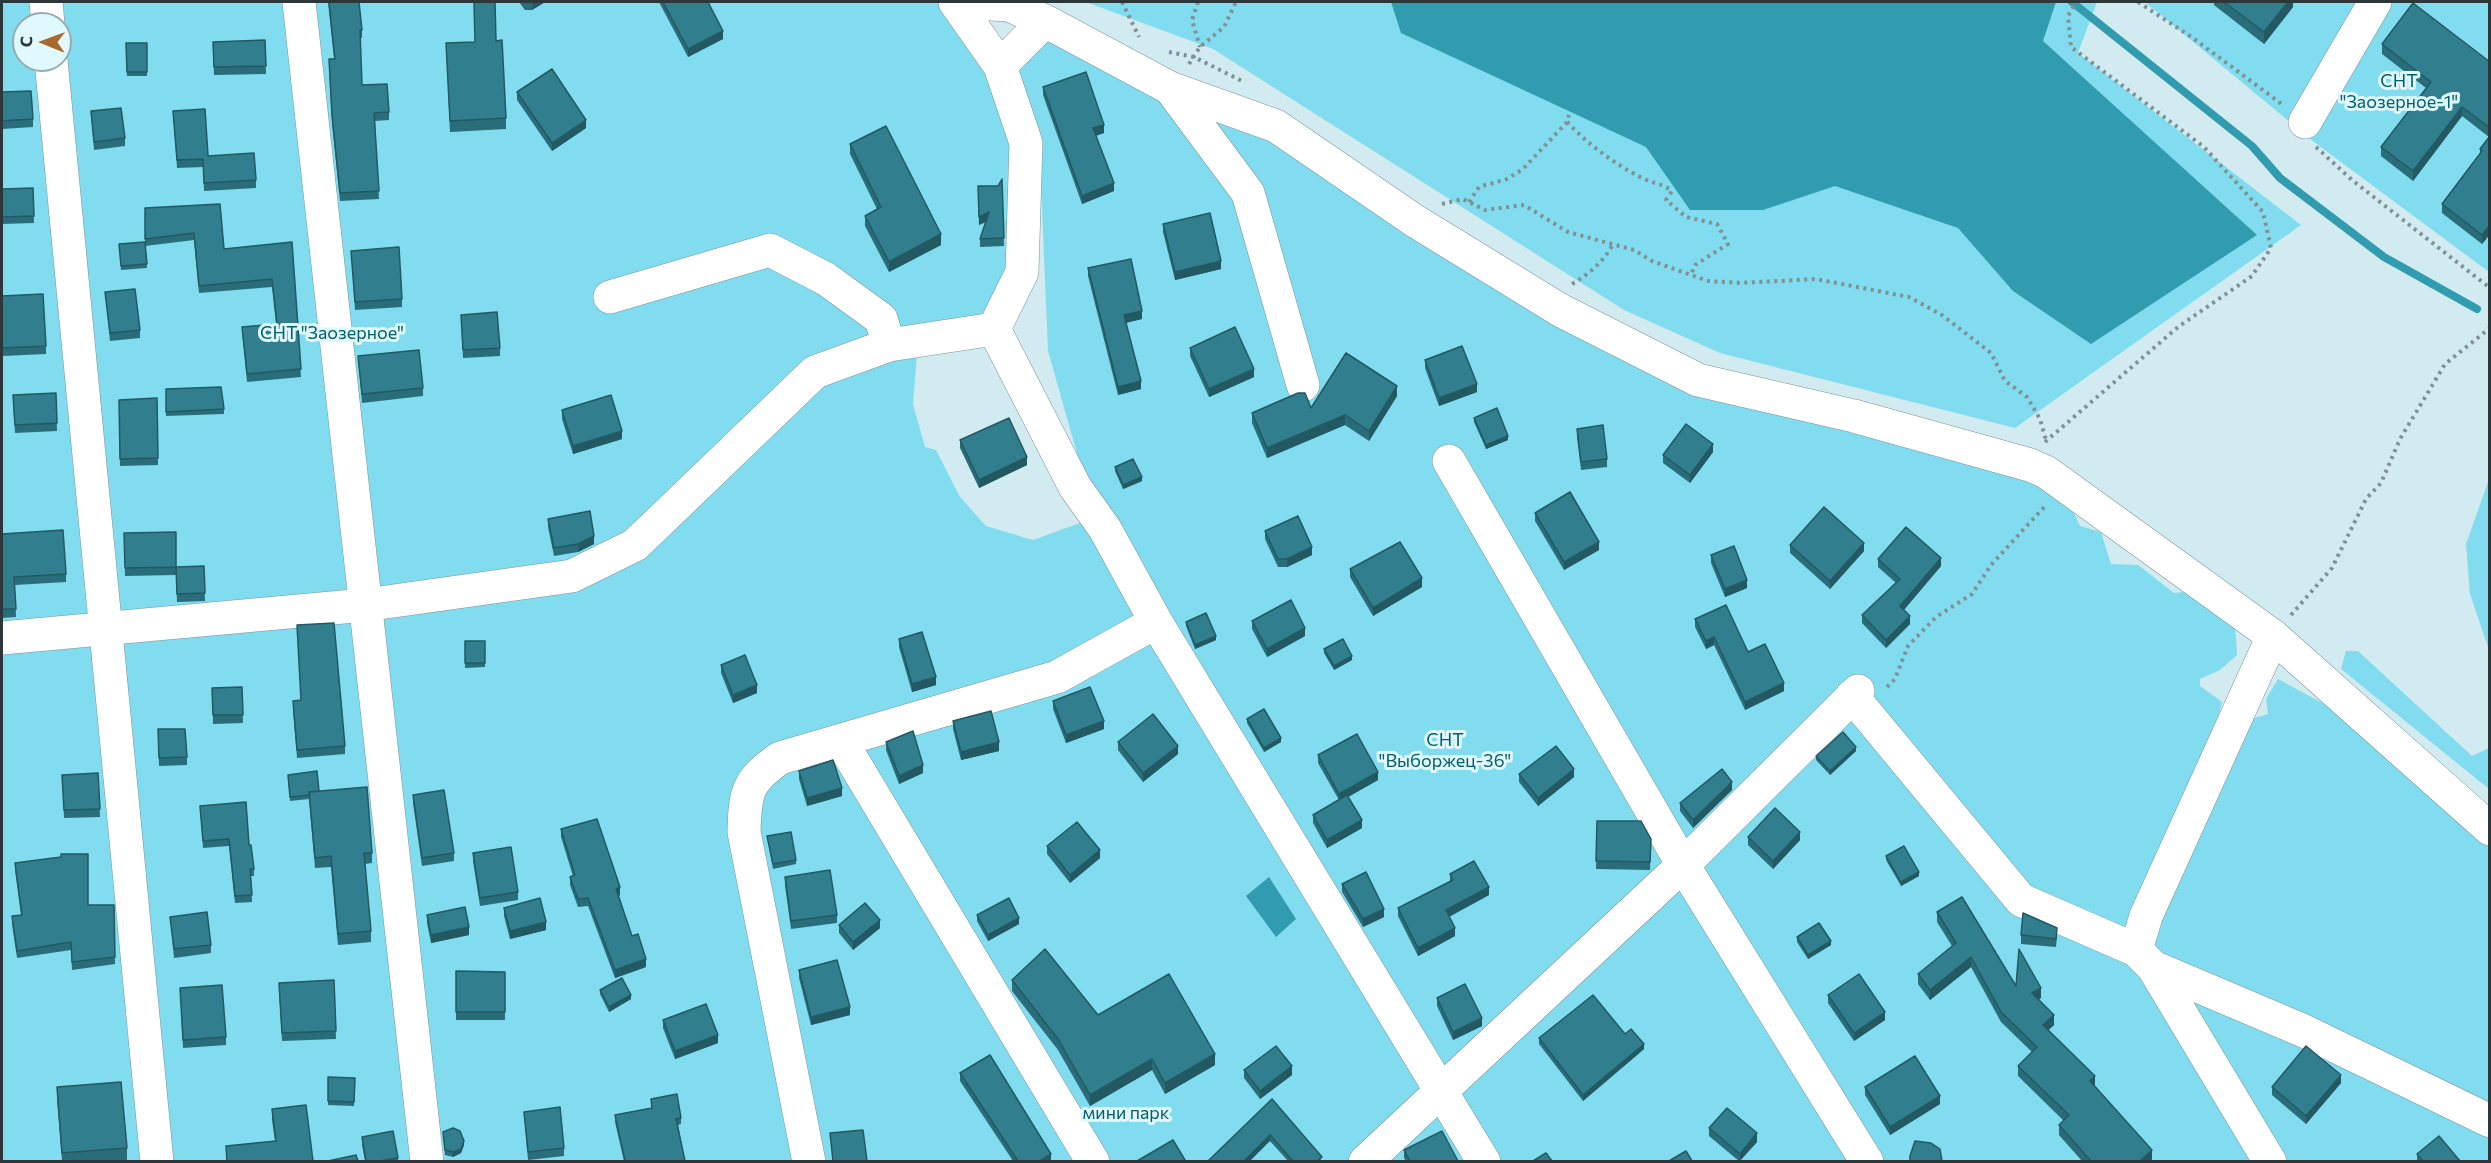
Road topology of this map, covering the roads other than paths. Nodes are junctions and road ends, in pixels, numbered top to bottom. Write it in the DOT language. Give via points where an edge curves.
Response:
graph roads {
  1 [pos="298,2"];
  2 [pos="956,2"];
  3 [pos="2375,2"];
  4 [pos="1045,21"];
  5 [pos="1000,66"];
  6 [pos="52,72"];
  7 [pos="1170,88"];
  8 [pos="2305,122"];
  9 [pos="610,297"];
  10 [pos="994,329"];
  11 [pos="889,345"];
  12 [pos="1304,385"];
  13 [pos="1449,461"];
  14 [pos="365,605"];
  15 [pos="1156,622"];
  16 [pos="107,627"];
  17 [pos="2273,636"];
  18 [pos="2,638"];
  19 [pos="841,741"];
  20 [pos="2490,829"];
  21 [pos="1683,865"];
  22 [pos="2145,959"];
  23 [pos="1440,1089"];
  24 [pos="2490,1121"];
  25 [pos="157,1161"];
  26 [pos="427,1161"];
  27 [pos="809,1161"];
  28 [pos="1092,1161"];
  29 [pos="1365,1161"];
  30 [pos="1484,1161"];
  31 [pos="1868,1161"];
  32 [pos="2270,1161"];
  1 -- 14 [label="street"];
  2 -- 4 [label="street" via="1009,5"];
  2 -- 5 [label="street"];
  3 -- 8 [label="street"];
  4 -- 5 [label="street"];
  4 -- 7 [label="street"];
  5 -- 10 [label="street" via="1026,142 1022,272"];
  6 -- 16 [label="street"];
  7 -- 12 [label="street" via="1248,193"];
  7 -- 17 [label="street" via="1276,126 1415,221 1560,310 1698,380 2038,453 2065,483"];
  9 -- 11 [label="street" via="770,250 826,279 881,319"];
  10 -- 11 [label="street"];
  10 -- 15 [label="street" via="1075,487 1105,529"];
  11 -- 14 [label="street" via="815,372 635,545 572,576"];
  13 -- 21 [label="street"];
  14 -- 16 [label="street"];
  14 -- 26 [label="street"];
  15 -- 19 [label="street" via="1057,677"];
  15 -- 23 [label="street"];
  16 -- 18 [label="street"];
  16 -- 25 [label="street"];
  17 -- 20 [label="street"];
  17 -- 22 [label="street" via="2146,916"];
  19 -- 27 [label="street" via="780,758 757,774 745,801 744,832"];
  19 -- 28 [label="street"];
  21 -- 22 [label="street" via="1858,699 2021,900"];
  21 -- 23 [label="street"];
  21 -- 31 [label="street"];
  22 -- 24 [label="street"];
  22 -- 32 [label="street"];
  23 -- 29 [label="street"];
  23 -- 30 [label="street"];
}
